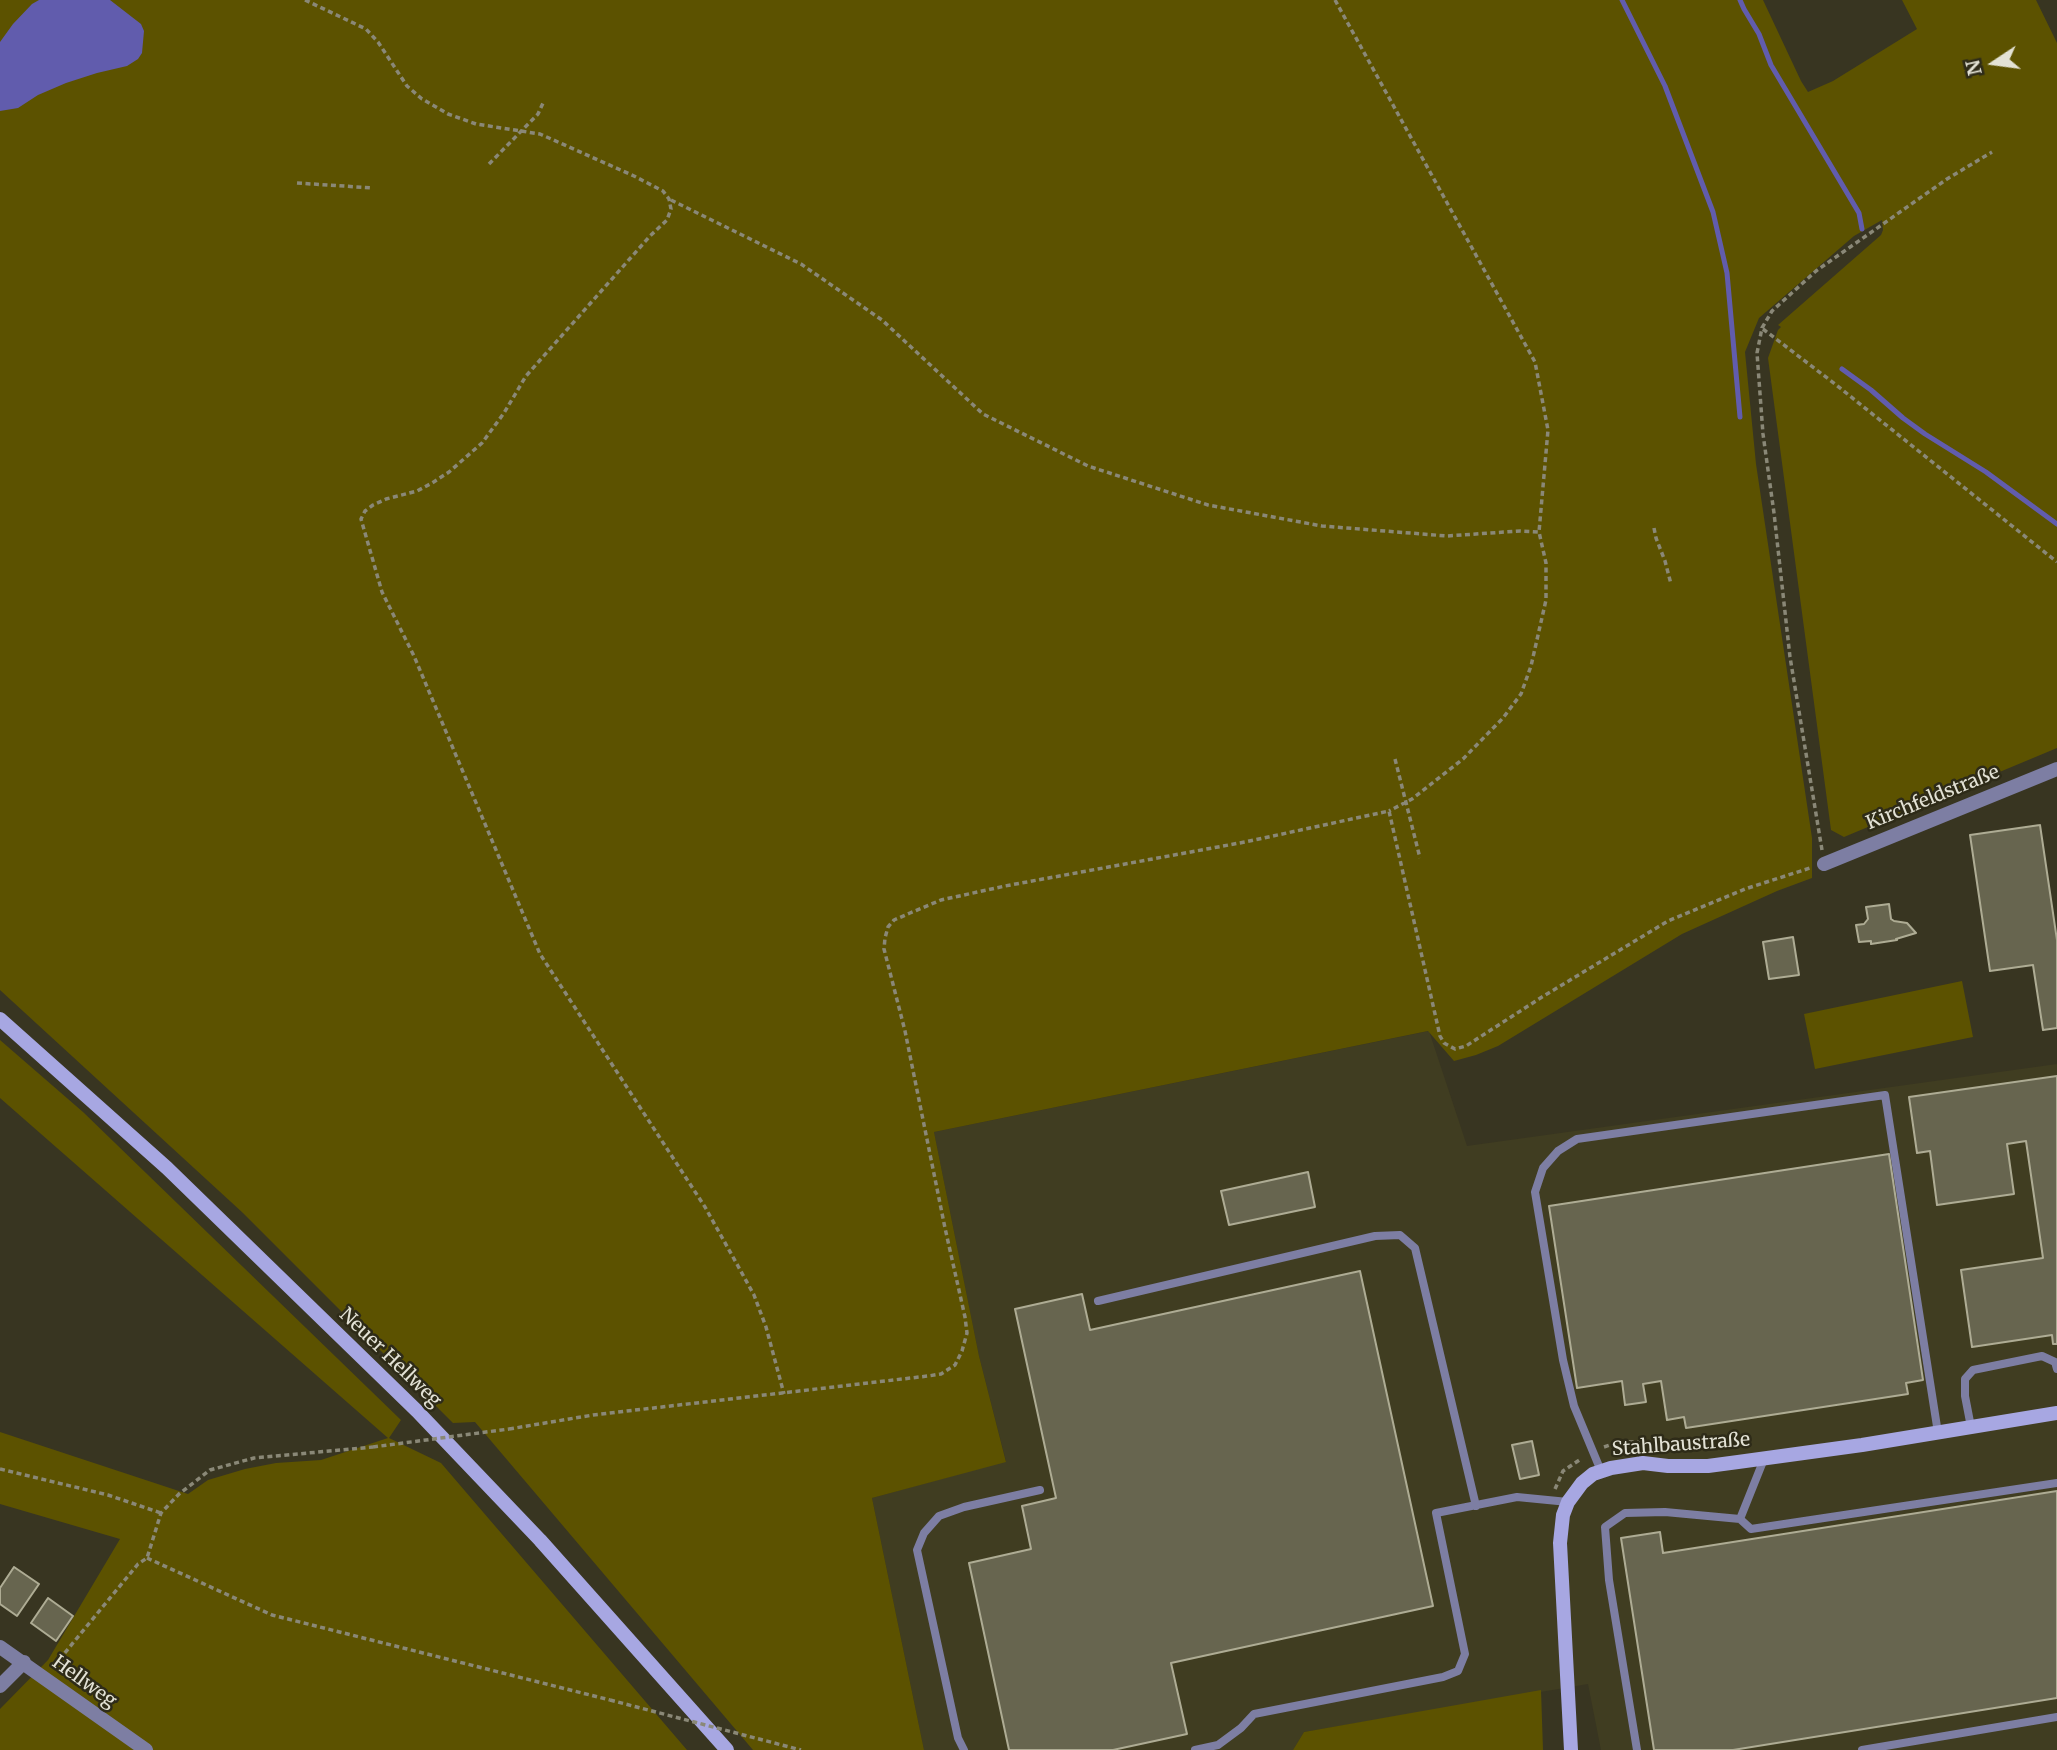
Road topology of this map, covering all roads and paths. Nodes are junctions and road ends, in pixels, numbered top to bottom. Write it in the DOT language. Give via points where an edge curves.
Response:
graph roads {
  1 [pos="304,0"];
  2 [pos="1335,0"];
  3 [pos="544,101"];
  4 [pos="521,131"];
  5 [pos="1993,152"];
  6 [pos="489,163"];
  7 [pos="297,183"];
  8 [pos="373,188"];
  9 [pos="669,199"];
  10 [pos="1762,328"];
  11 [pos="1654,528"];
  12 [pos="1539,532"];
  13 [pos="2057,562"];
  14 [pos="1671,584"];
  15 [pos="1395,759"];
  16 [pos="2057,769"];
  17 [pos="1406,802"];
  18 [pos="1389,811"];
  19 [pos="1420,858"];
  20 [pos="1824,864"];
  21 [pos="0,1019"];
  22 [pos="1098,1301"];
  23 [pos="2057,1369"];
  24 [pos="784,1394"];
  25 [pos="2057,1413"];
  26 [pos="1970,1427"];
  27 [pos="1938,1433"];
  28 [pos="1763,1459"];
  29 [pos="0,1469"];
  30 [pos="1601,1471"];
  31 [pos="2057,1483"];
  32 [pos="1040,1490"];
  33 [pos="1568,1502"];
  34 [pos="1476,1506"];
  35 [pos="160,1513"];
  36 [pos="1740,1519"];
  37 [pos="147,1558"];
  38 [pos="0,1647"];
  39 [pos="23,1662"];
  40 [pos="45,1678"];
  41 [pos="0,1686"];
  42 [pos="2057,1717"];
  43 [pos="146,1750"];
  44 [pos="727,1750"];
  45 [pos="801,1750"];
  46 [pos="964,1750"];
  47 [pos="1195,1750"];
  48 [pos="1571,1750"];
  49 [pos="1637,1750"];
  50 [pos="1862,1750"];
  1 -- 4 [label="path" via="366,29 407,86 422,99 476,124"];
  2 -- 12 [label="path" via="1535,362 1548,430"];
  3 -- 4 [label="path"];
  4 -- 6 [label="path"];
  4 -- 9 [label="path" via="540,134 634,176"];
  5 -- 10 [label="path" via="1816,271 1772,311"];
  7 -- 8 [label="path"];
  9 -- 12 [label="path" via="801,264 882,320 983,414 1088,466 1208,505 1322,526 1447,536"];
  9 -- 24 [label="path" via="667,220 526,376 482,443 432,483 373,505 361,519 382,592 414,656 540,954 738,1266 766,1327"];
  10 -- 13 [label="path"];
  10 -- 20 [label="path" via="1757,353 1763,434 1790,657"];
  11 -- 14 [label="path"];
  12 -- 17 [label="path" via="1546,563 1546,600 1521,694 1463,759"];
  15 -- 17 [label="path"];
  16 -- 20 [label="street, Kirchfeldstraße"];
  17 -- 18 [label="path"];
  17 -- 19 [label="path"];
  18 -- 20 [label="path" via="1440,1036 1455,1049 1668,921"];
  18 -- 24 [label="path" via="941,900 894,920 884,938 884,949 967,1333 955,1365 940,1374"];
  21 -- 44 [label="main road, Neuer Hellweg" via="167,1168 417,1411 540,1540"];
  22 -- 34 [label="lane" via="1375,1236 1400,1235 1415,1248"];
  23 -- 26 [label="lane" via="2055,1362 2042,1356 1973,1370 1965,1379"];
  24 -- 35 [label="path, bridge" via="254,1458 210,1470"];
  25 -- 26 [label="main road, Stahlbaustraße"];
  26 -- 27 [label="main road, Stahlbaustraße"];
  27 -- 28 [label="main road, Stahlbaustraße"];
  27 -- 30 [label="lane" via="1885,1095 1577,1139 1543,1168 1535,1192 1563,1360 1574,1406"];
  28 -- 30 [label="main road, Stahlbaustraße" via="1708,1466 1643,1464"];
  28 -- 36 [label="lane"];
  29 -- 35 [label="path" via="108,1495"];
  30 -- 33 [label="main road, Stahlbaustraße" via="1582,1483"];
  31 -- 36 [label="lane" via="1751,1528"];
  32 -- 46 [label="lane" via="939,1516 917,1550"];
  33 -- 34 [label="lane" via="1517,1497"];
  33 -- 48 [label="main road, Stahlbaustraße" via="1560,1543"];
  34 -- 47 [label="lane" via="1436,1513 1465,1654 1458,1671 1254,1714 1218,1745"];
  35 -- 37 [label="path"];
  36 -- 49 [label="lane" via="1625,1513 1605,1527 1609,1580"];
  37 -- 40 [label="path"];
  37 -- 45 [label="path, bridge" via="272,1615"];
  38 -- 39 [label="street, Hellweg"];
  39 -- 40 [label="street, Hellweg"];
  39 -- 41 [label="street"];
  40 -- 43 [label="street, Hellweg"];
  42 -- 50 [label="lane"];
}
